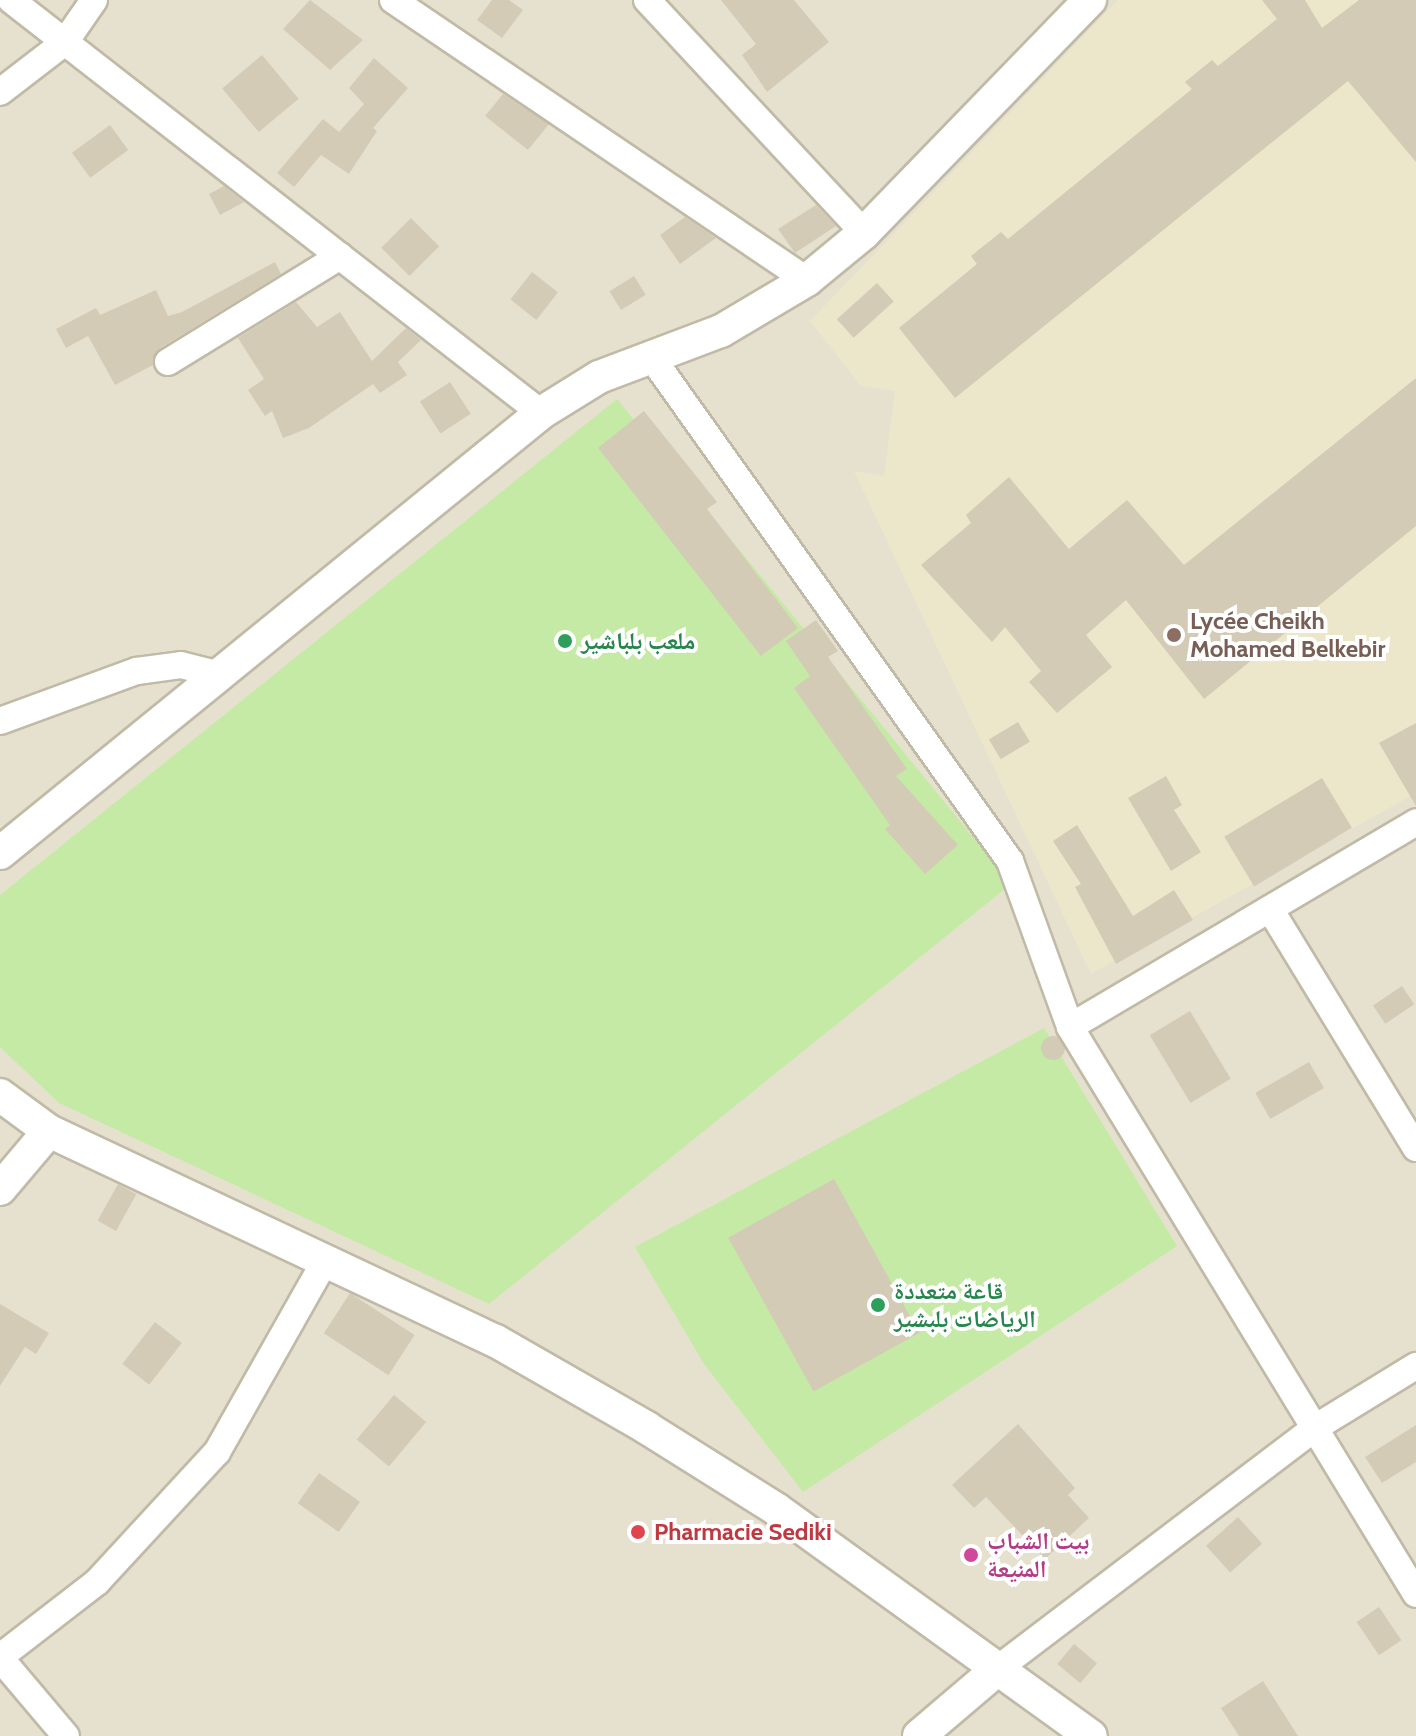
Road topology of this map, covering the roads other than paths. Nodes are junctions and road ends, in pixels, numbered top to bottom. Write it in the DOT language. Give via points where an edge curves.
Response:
graph roads {
  1 [pos="11,0"];
  2 [pos="94,0"];
  3 [pos="393,0"];
  4 [pos="647,0"];
  5 [pos="1090,0"];
  6 [pos="65,42"];
  7 [pos="0,92"];
  8 [pos="864,233"];
  9 [pos="340,256"];
  10 [pos="807,280"];
  11 [pos="650,355"];
  12 [pos="168,362"];
  13 [pos="541,413"];
  14 [pos="220,675"];
  15 [pos="0,721"];
  16 [pos="1416,822"];
  17 [pos="0,853"];
  18 [pos="1270,909"];
  19 [pos="1070,1027"];
  20 [pos="0,1095"];
  21 [pos="49,1131"];
  22 [pos="1416,1148"];
  23 [pos="0,1189"];
  24 [pos="326,1259"];
  25 [pos="1416,1366"];
  26 [pos="1313,1429"];
  27 [pos="1416,1594"];
  28 [pos="0,1657"];
  29 [pos="1000,1667"];
  30 [pos="66,1736"];
  31 [pos="919,1736"];
  32 [pos="1091,1736"];
  1 -- 6 [label="street"];
  2 -- 6 [label="street"];
  3 -- 10 [label="street"];
  4 -- 8 [label="street"];
  5 -- 8 [label="street"];
  6 -- 7 [label="street"];
  6 -- 9 [label="street"];
  8 -- 10 [label="street"];
  9 -- 12 [label="street"];
  9 -- 13 [label="street"];
  10 -- 11 [label="street" via="721,331"];
  11 -- 13 [label="street" via="599,377"];
  11 -- 19 [label="street" via="1010,861"];
  13 -- 14 [label="street"];
  14 -- 15 [label="street" via="181,665 137,671"];
  14 -- 17 [label="street"];
  16 -- 18 [label="street"];
  18 -- 19 [label="street"];
  18 -- 22 [label="street"];
  19 -- 26 [label="street"];
  20 -- 21 [label="street"];
  21 -- 23 [label="street"];
  21 -- 24 [label="street"];
  24 -- 28 [label="street" via="217,1452 97,1582"];
  24 -- 29 [label="street" via="496,1341 647,1428 776,1509"];
  25 -- 26 [label="street"];
  26 -- 27 [label="street"];
  26 -- 29 [label="street"];
  28 -- 30 [label="street"];
  29 -- 31 [label="street"];
  29 -- 32 [label="street"];
}
